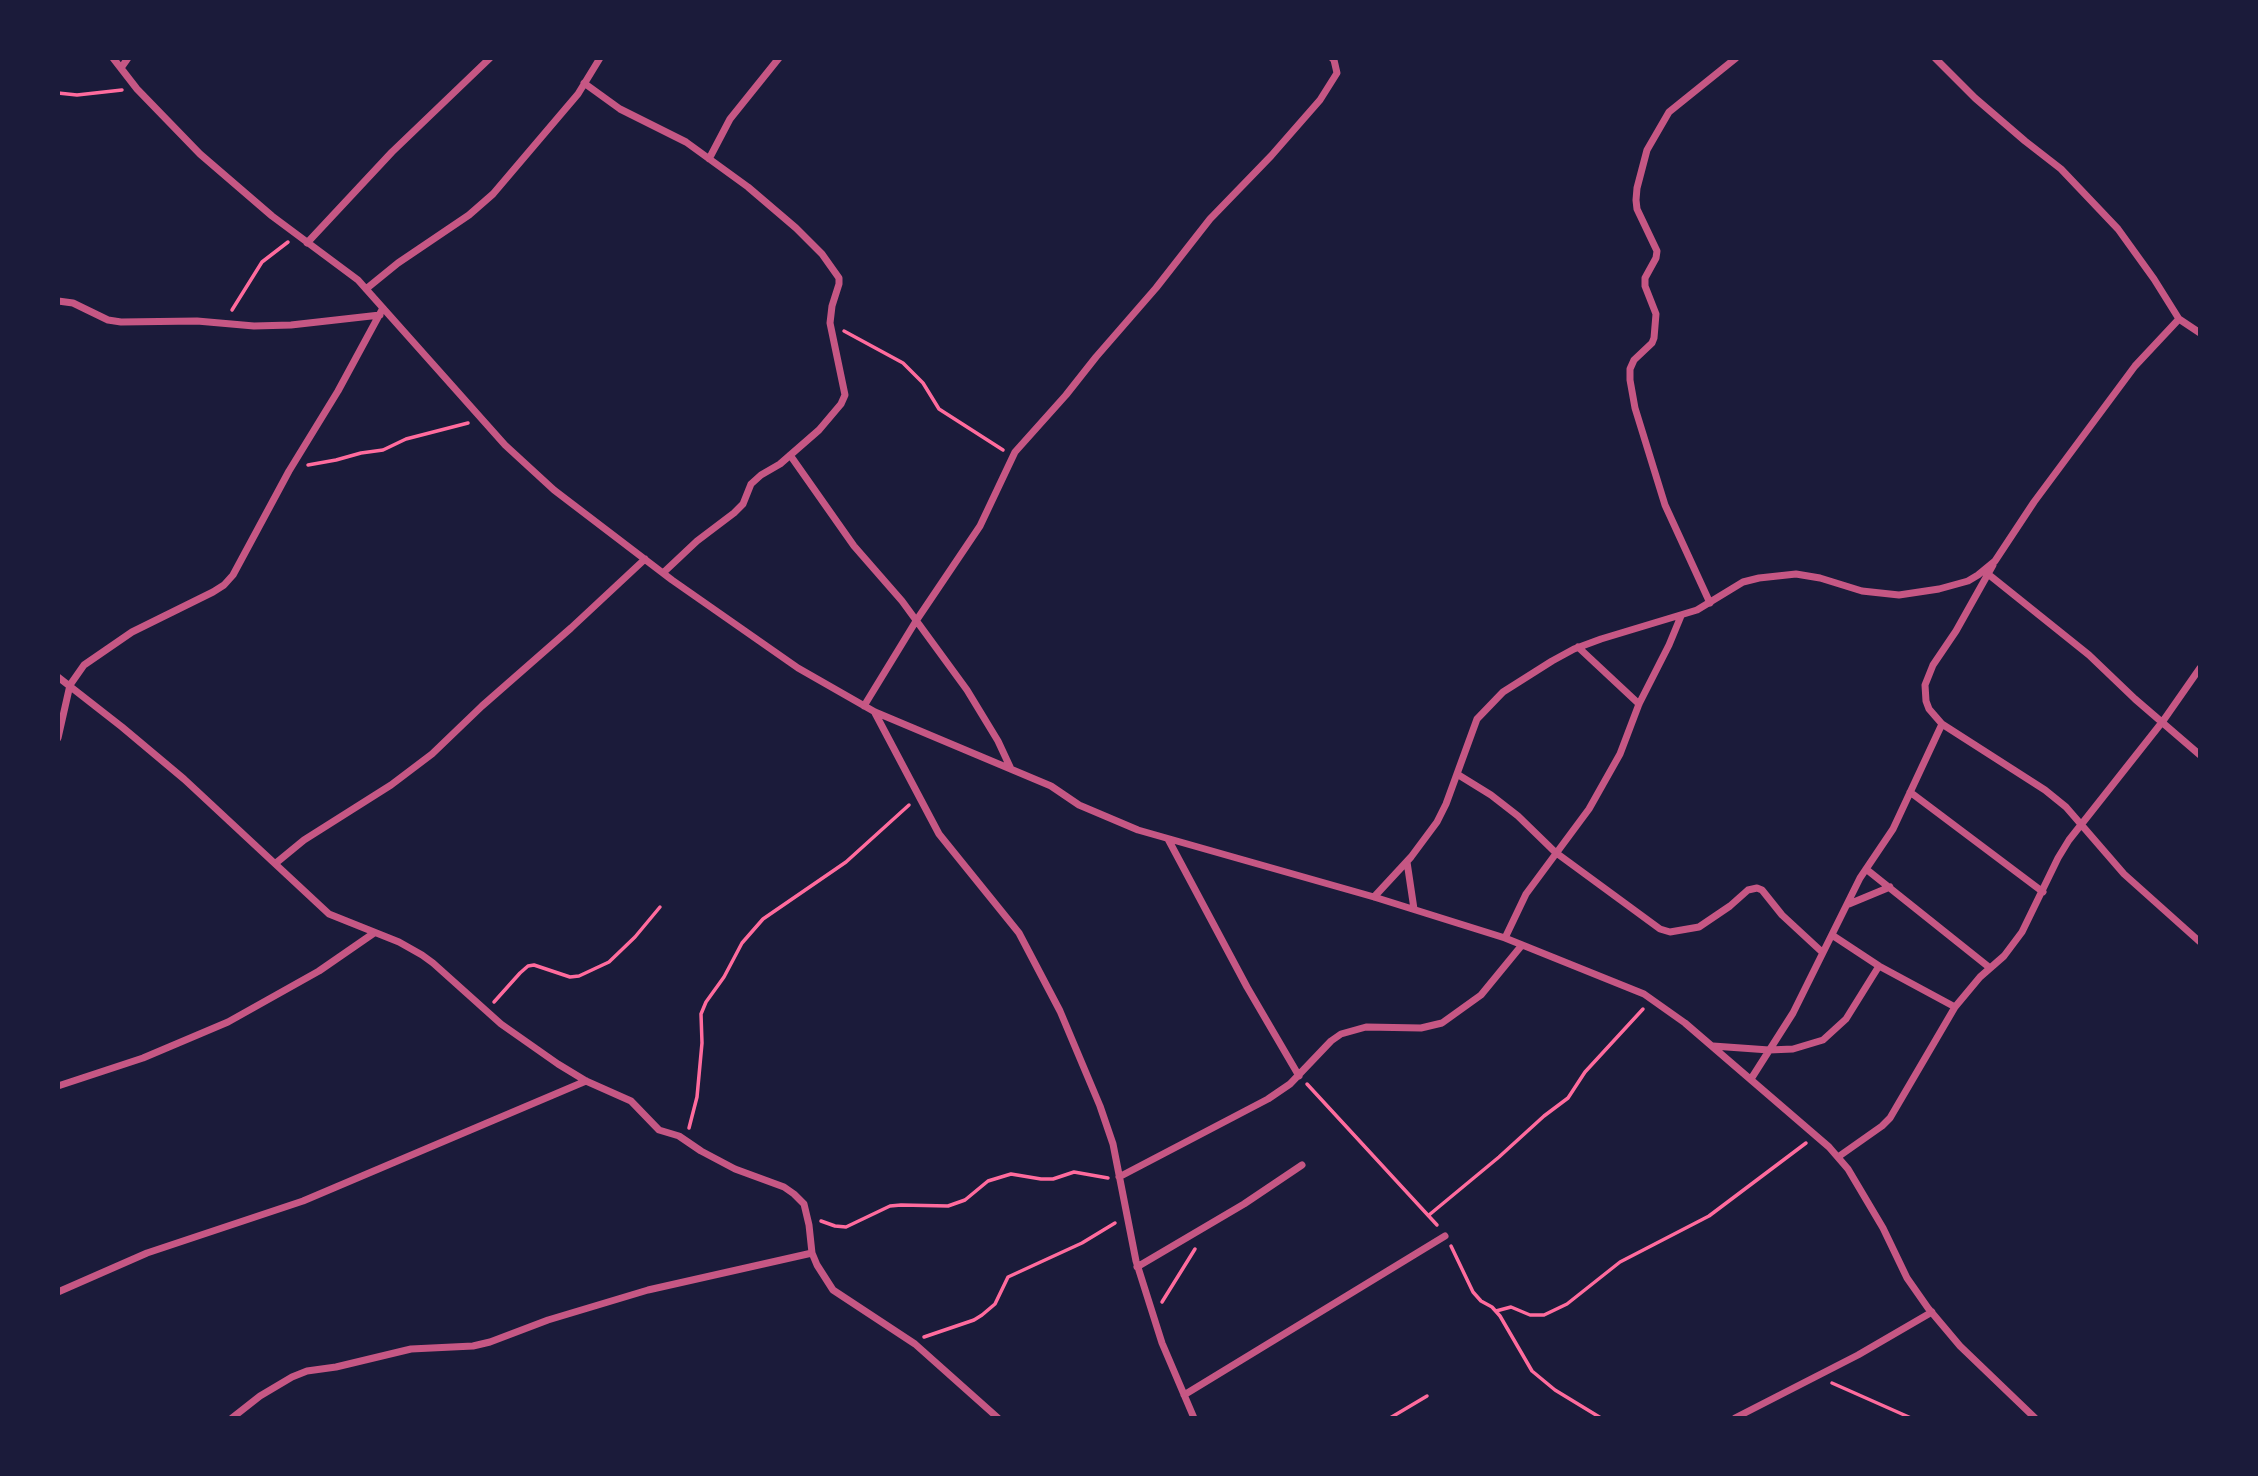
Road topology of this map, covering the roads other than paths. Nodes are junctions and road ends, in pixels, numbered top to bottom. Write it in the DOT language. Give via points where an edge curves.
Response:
graph roads {
  1 [pos="113,58"];
  2 [pos="128,58"];
  3 [pos="490,58"];
  4 [pos="600,58"];
  5 [pos="779,58"];
  6 [pos="1332,58"];
  7 [pos="1736,58"];
  8 [pos="1935,58"];
  9 [pos="121,68"];
  10 [pos="584,83"];
  11 [pos="709,159"];
  12 [pos="307,243"];
  13 [pos="366,289"];
  14 [pos="58,301"];
  15 [pos="382,312"];
  16 [pos="2179,319"];
  17 [pos="2200,333"];
  18 [pos="790,455"];
  19 [pos="645,559"];
  20 [pos="1995,561"];
  21 [pos="663,573"];
  22 [pos="1988,574"];
  23 [pos="1710,603"];
  24 [pos="1681,616"];
  25 [pos="916,621"];
  26 [pos="1578,647"];
  27 [pos="2200,668"];
  28 [pos="58,677"];
  29 [pos="70,685"];
  30 [pos="1639,704"];
  31 [pos="864,706"];
  32 [pos="875,712"];
  33 [pos="2163,721"];
  34 [pos="1942,724"];
  35 [pos="58,738"];
  36 [pos="2200,755"];
  37 [pos="1011,769"];
  38 [pos="1457,774"];
  39 [pos="1910,792"];
  40 [pos="2082,824"];
  41 [pos="1168,839"];
  42 [pos="1555,852"];
  43 [pos="1407,862"];
  44 [pos="276,863"];
  45 [pos="1866,869"];
  46 [pos="1890,887"];
  47 [pos="2043,892"];
  48 [pos="1374,897"];
  49 [pos="1848,904"];
  50 [pos="1414,909"];
  51 [pos="374,933"];
  52 [pos="1832,935"];
  53 [pos="1505,938"];
  54 [pos="2200,942"];
  55 [pos="1522,945"];
  56 [pos="1822,952"];
  57 [pos="1879,966"];
  58 [pos="1990,968"];
  59 [pos="1955,1007"];
  60 [pos="1712,1046"];
  61 [pos="1769,1050"];
  62 [pos="1299,1076"];
  63 [pos="1751,1079"];
  64 [pos="586,1081"];
  65 [pos="58,1086"];
  66 [pos="1838,1157"];
  67 [pos="1302,1165"];
  68 [pos="1119,1177"];
  69 [pos="1445,1236"];
  70 [pos="812,1253"];
  71 [pos="1138,1267"];
  72 [pos="58,1292"];
  73 [pos="1932,1312"];
  74 [pos="1184,1395"];
  75 [pos="232,1418"];
  76 [pos="998,1418"];
  77 [pos="1194,1418"];
  78 [pos="1735,1418"];
  79 [pos="2035,1418"];
  1 -- 9 [label="street"];
  2 -- 9 [label="street"];
  3 -- 12 [label="street" via="392,152"];
  4 -- 10 [label="street"];
  5 -- 11 [label="street" via="730,118"];
  6 -- 25 [label="street" via="1336,73 1320,100 1210,219 1012,456 980,526"];
  7 -- 23 [label="street" via="1670,112 1647,150 1636,200 1657,251 1645,278 1657,321 1652,343 1631,365 1633,399 1665,505"];
  8 -- 16 [label="street" via="2071,179 2118,229"];
  9 -- 12 [label="street" via="200,154"];
  10 -- 11 [label="street" via="620,109 686,142"];
  10 -- 13 [label="street" via="493,194"];
  11 -- 18 [label="street" via="796,228 833,268 839,284 830,323 845,395 818,430"];
  12 -- 13 [label="street"];
  13 -- 15 [label="street"];
  14 -- 15 [label="street" via="108,320 146,323 292,325"];
  15 -- 19 [label="street" via="505,446"];
  15 -- 29 [label="street" via="233,575 224,585 132,632 84,665"];
  16 -- 17 [label="street"];
  16 -- 20 [label="street" via="2135,366"];
  18 -- 21 [label="street" via="751,484 743,505"];
  18 -- 25 [label="street"];
  19 -- 21 [label="street"];
  19 -- 44 [label="street" via="432,754"];
  20 -- 22 [label="street"];
  20 -- 23 [label="street" via="1968,581 1899,595 1796,574 1743,582"];
  21 -- 31 [label="street" via="798,668"];
  22 -- 33 [label="street"];
  22 -- 34 [label="street" via="1925,685 1929,709"];
  23 -- 24 [label="street"];
  24 -- 26 [label="street"];
  24 -- 30 [label="street"];
  25 -- 31 [label="street"];
  25 -- 37 [label="street" via="967,690"];
  26 -- 30 [label="street"];
  26 -- 38 [label="street" via="1530,674 1486,708 1472,729"];
  27 -- 33 [label="street"];
  28 -- 29 [label="street"];
  29 -- 35 [label="street"];
  29 -- 44 [label="street"];
  30 -- 42 [label="street" via="1589,809"];
  31 -- 32 [label="street"];
  32 -- 37 [label="street"];
  32 -- 68 [label="street" via="939,834 1019,933 1060,1011 1113,1144"];
  33 -- 36 [label="street"];
  33 -- 40 [label="street"];
  34 -- 39 [label="street"];
  34 -- 40 [label="street" via="2045,790"];
  37 -- 41 [label="street" via="1051,786 1079,805"];
  38 -- 42 [label="street" via="1509,809"];
  38 -- 43 [label="street" via="1437,822"];
  39 -- 45 [label="street" via="1893,829"];
  39 -- 47 [label="street"];
  40 -- 47 [label="street" via="2058,858"];
  40 -- 54 [label="street" via="2124,874"];
  41 -- 48 [label="street"];
  41 -- 62 [label="street"];
  42 -- 53 [label="street" via="1525,894"];
  42 -- 56 [label="street" via="1670,932 1699,927 1757,888"];
  43 -- 48 [label="street"];
  43 -- 50 [label="street"];
  44 -- 51 [label="street" via="329,914"];
  45 -- 46 [label="street"];
  45 -- 49 [label="street"];
  46 -- 49 [label="street"];
  46 -- 58 [label="street"];
  47 -- 58 [label="street" via="2022,932"];
  48 -- 50 [label="street"];
  49 -- 52 [label="street"];
  50 -- 53 [label="street"];
  51 -- 64 [label="street" via="433,962 486,1011"];
  51 -- 65 [label="street" via="228,1023"];
  52 -- 56 [label="street"];
  52 -- 57 [label="street"];
  53 -- 55 [label="street"];
  55 -- 60 [label="street" via="1644,994"];
  55 -- 62 [label="street" via="1481,995 1442,1023 1421,1028 1366,1027 1341,1034"];
  56 -- 61 [label="street" via="1793,1013"];
  57 -- 59 [label="street"];
  57 -- 61 [label="street" via="1846,1019 1823,1040"];
  58 -- 59 [label="street"];
  59 -- 66 [label="street" via="1890,1118"];
  60 -- 61 [label="street"];
  60 -- 63 [label="street"];
  61 -- 63 [label="street"];
  62 -- 68 [label="street" via="1268,1098"];
  63 -- 66 [label="street"];
  64 -- 70 [label="street" via="637,1106 659,1130 735,1169 784,1187 804,1204"];
  64 -- 72 [label="street" via="303,1200 147,1252"];
  66 -- 73 [label="street" via="1883,1228 1906,1278"];
  67 -- 71 [label="street"];
  68 -- 71 [label="street"];
  69 -- 74 [label="street"];
  70 -- 75 [label="street" via="648,1290 473,1346 411,1349 307,1371 260,1396"];
  70 -- 76 [label="street" via="833,1290 912,1342"];
  71 -- 74 [label="street"];
  73 -- 78 [label="street"];
  73 -- 79 [label="street" via="1960,1346"];
  74 -- 77 [label="street"];
}
